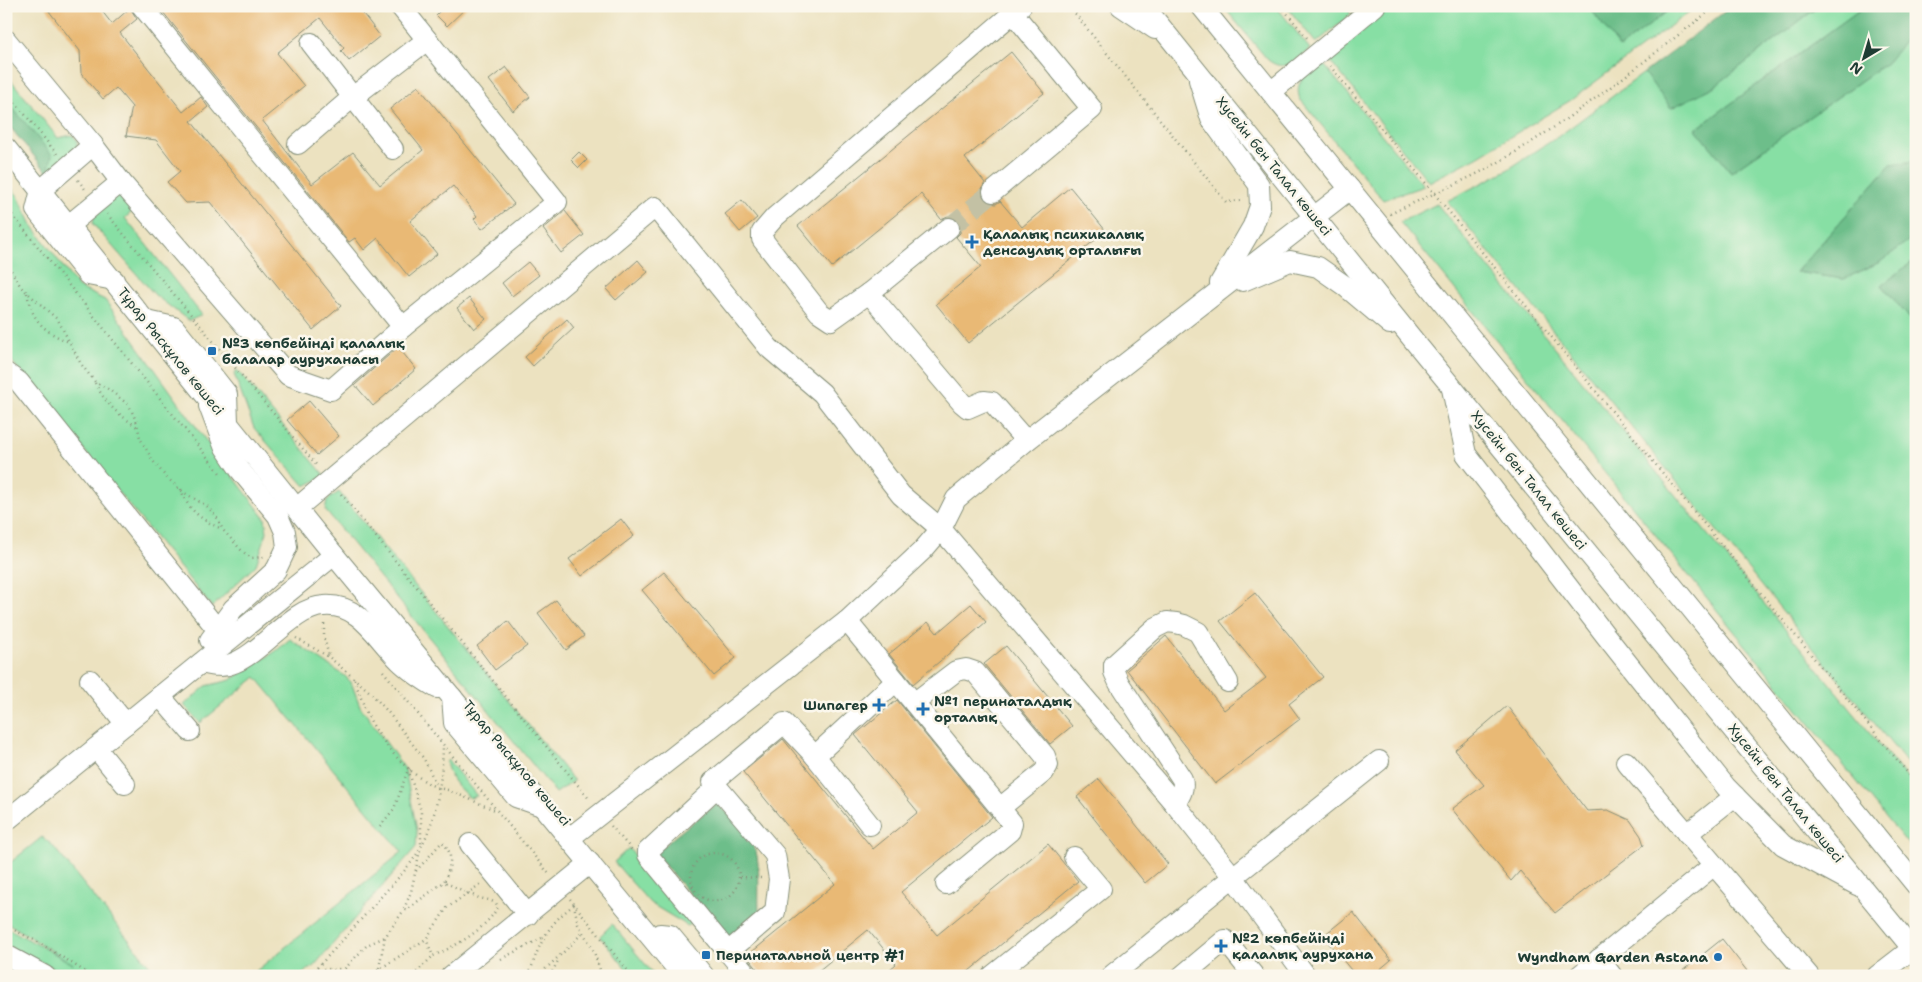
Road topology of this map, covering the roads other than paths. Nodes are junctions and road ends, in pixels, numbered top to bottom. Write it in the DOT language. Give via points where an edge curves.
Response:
graph roads {
  1 [pos="142,6"];
  2 [pos="400,6"];
  3 [pos="1121,6"];
  4 [pos="1144,6"];
  5 [pos="1201,6"];
  6 [pos="1368,8"];
  7 [pos="1017,10"];
  8 [pos="6,40"];
  9 [pos="427,40"];
  10 [pos="1172,40"];
  11 [pos="311,43"];
  12 [pos="1196,70"];
  13 [pos="1270,92"];
  14 [pos="353,98"];
  15 [pos="298,144"];
  16 [pos="93,145"];
  17 [pos="392,149"];
  18 [pos="7,150"];
  19 [pos="121,182"];
  20 [pos="41,190"];
  21 [pos="1350,190"];
  22 [pos="992,192"];
  23 [pos="1315,216"];
  24 [pos="69,225"];
  25 [pos="949,228"];
  26 [pos="114,280"];
  27 [pos="869,293"];
  28 [pos="1214,294"];
  29 [pos="147,321"];
  30 [pos="403,327"];
  31 [pos="1420,347"];
  32 [pos="6,373"];
  33 [pos="1451,385"];
  34 [pos="204,391"];
  35 [pos="228,422"];
  36 [pos="1026,441"];
  37 [pos="297,508"];
  38 [pos="941,529"];
  39 [pos="334,555"];
  40 [pos="847,620"];
  41 [pos="217,629"];
  42 [pos="201,663"];
  43 [pos="90,680"];
  44 [pos="896,681"];
  45 [pos="1228,682"];
  46 [pos="160,696"];
  47 [pos="452,697"];
  48 [pos="914,703"];
  49 [pos="126,724"];
  50 [pos="190,731"];
  51 [pos="96,748"];
  52 [pos="815,756"];
  53 [pos="1379,761"];
  54 [pos="1626,762"];
  55 [pos="125,784"];
  56 [pos="717,787"];
  57 [pos="1735,796"];
  58 [pos="1175,804"];
  59 [pos="1000,808"];
  60 [pos="6,821"];
  61 [pos="870,825"];
  62 [pos="576,833"];
  63 [pos="1687,834"];
  64 [pos="470,844"];
  65 [pos="1074,857"];
  66 [pos="590,863"];
  67 [pos="1714,865"];
  68 [pos="1233,877"];
  69 [pos="946,884"];
  70 [pos="1916,885"];
  71 [pos="1865,889"];
  72 [pos="528,915"];
  73 [pos="660,934"];
  74 [pos="728,952"];
  75 [pos="1915,952"];
  76 [pos="6,955"];
  77 [pos="1599,959"];
  78 [pos="45,976"];
  79 [pos="452,976"];
  80 [pos="683,976"];
  81 [pos="695,976"];
  82 [pos="704,976"];
  83 [pos="748,976"];
  84 [pos="992,976"];
  85 [pos="1112,976"];
  86 [pos="1182,976"];
  87 [pos="1254,976"];
  88 [pos="1306,976"];
  89 [pos="1579,976"];
  90 [pos="1612,976"];
  91 [pos="1809,976"];
  92 [pos="1877,976"];
  1 -- 30 [label="street"];
  2 -- 9 [label="street"];
  3 -- 10 [label="street"];
  4 -- 10 [label="street, Хусейн бен Талал көшесі"];
  5 -- 13 [label="street"];
  6 -- 13 [label="street"];
  7 -- 22 [label="street" via="1092,109"];
  7 -- 27 [label="street" via="762,232 762,239 825,317 831,320 837,317"];
  8 -- 16 [label="street"];
  9 -- 14 [label="street"];
  9 -- 30 [label="street" via="557,202"];
  10 -- 12 [label="street, Хусейн бен Талал көшесі"];
  11 -- 14 [label="street"];
  12 -- 23 [label="street, Хусейн бен Талал көшесі"];
  12 -- 28 [label="street" via="1211,119 1259,185 1260,206 1253,226"];
  13 -- 21 [label="street"];
  14 -- 15 [label="street"];
  14 -- 17 [label="street"];
  16 -- 19 [label="street"];
  16 -- 20 [label="street"];
  18 -- 20 [label="street, Тұрар Рысқұлов көшесі"];
  19 -- 24 [label="street"];
  19 -- 30 [label="street" via="288,375 331,390"];
  20 -- 24 [label="street, Тұрар Рысқұлов көшесі"];
  20 -- 26 [label="street" via="36,210 88,275"];
  21 -- 23 [label="street"];
  21 -- 70 [label="street"];
  23 -- 28 [label="street"];
  23 -- 31 [label="street, Хусейн бен Талал көшесі"];
  24 -- 26 [label="street, Тұрар Рысқұлов көшесі"];
  25 -- 27 [label="street"];
  26 -- 29 [label="street, Тұрар Рысқұлов көшесі"];
  27 -- 36 [label="street" via="962,404 968,408 984,401 992,402"];
  28 -- 31 [label="street" via="1290,261 1318,267"];
  28 -- 36 [label="street"];
  29 -- 34 [label="street, Тұрар Рысқұлов көшесі"];
  29 -- 35 [label="street" via="174,327 227,394"];
  31 -- 33 [label="street, Хусейн бен Талал көшесі"];
  32 -- 41 [label="street" via="19,382"];
  33 -- 57 [label="street" via="1466,454"];
  33 -- 71 [label="street, Хусейн бен Талал көшесі"];
  34 -- 35 [label="street, Тұрар Рысқұлов көшесі"];
  34 -- 41 [label="street" via="224,446 278,516 286,540 285,553 276,570 233,609"];
  35 -- 37 [label="street, Тұрар Рысқұлов көшесі"];
  36 -- 38 [label="street" via="956,499"];
  37 -- 38 [label="street" via="655,207 769,348 822,393 900,495"];
  37 -- 39 [label="street, Тұрар Рысқұлов көшесі"];
  38 -- 40 [label="street" via="923,550"];
  38 -- 58 [label="street"];
  39 -- 42 [label="street"];
  39 -- 47 [label="street, Тұрар Рысқұлов көшесі"];
  39 -- 62 [label="street, Тұрар Рысқұлов көшесі" via="357,572"];
  40 -- 44 [label="street"];
  40 -- 62 [label="street"];
  41 -- 42 [label="street"];
  42 -- 46 [label="street"];
  42 -- 47 [label="street" via="231,665 300,615 319,606 333,606 363,619 402,664"];
  43 -- 49 [label="street"];
  44 -- 48 [label="street"];
  44 -- 52 [label="street"];
  45 -- 58 [label="street" via="1198,632 1176,623 1168,622 1155,628 1114,665 1119,684 1182,779 1183,791"];
  46 -- 49 [label="street"];
  46 -- 50 [label="street"];
  47 -- 66 [label="street, Тұрар Рысқұлов көшесі"];
  48 -- 59 [label="street"];
  48 -- 59 [label="street" via="956,671 966,669 975,672 1046,756 1048,765 1044,772"];
  49 -- 51 [label="street"];
  51 -- 55 [label="street"];
  51 -- 60 [label="street"];
  52 -- 56 [label="street" via="784,722 713,782"];
  52 -- 61 [label="street"];
  53 -- 68 [label="street"];
  54 -- 63 [label="street"];
  56 -- 74 [label="street" via="775,855 779,879 775,912"];
  56 -- 74 [label="street" via="648,851 648,855"];
  57 -- 63 [label="street"];
  57 -- 71 [label="street" via="1782,845"];
  58 -- 68 [label="street"];
  59 -- 69 [label="street" via="1012,824 1010,831"];
  62 -- 73 [label="street, Тұрар Рысқұлов көшесі"];
  63 -- 67 [label="street"];
  64 -- 72 [label="street"];
  65 -- 84 [label="street" via="1101,889"];
  66 -- 72 [label="street"];
  66 -- 80 [label="street, Тұрар Рысқұлов көшесі"];
  67 -- 77 [label="street"];
  67 -- 91 [label="street"];
  68 -- 85 [label="street"];
  68 -- 88 [label="street"];
  71 -- 75 [label="street, Хусейн бен Талал көшесі"];
  72 -- 79 [label="street"];
  73 -- 81 [label="street, Тұрар Рысқұлов көшесі"];
  73 -- 82 [label="street" via="670,935"];
  74 -- 83 [label="street"];
  75 -- 92 [label="street"];
  76 -- 78 [label="street"];
  77 -- 89 [label="street"];
  77 -- 90 [label="street"];
  86 -- 87 [label="street" via="1225,940"];
}
